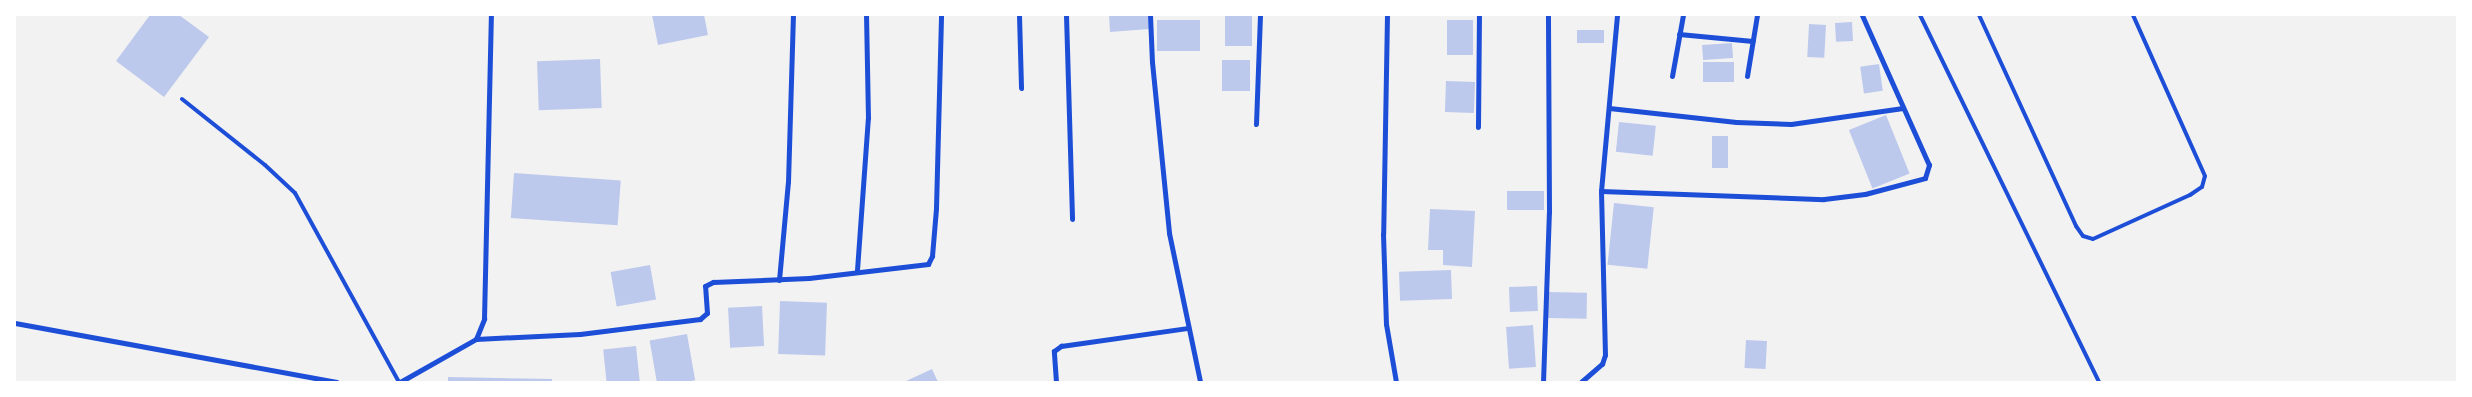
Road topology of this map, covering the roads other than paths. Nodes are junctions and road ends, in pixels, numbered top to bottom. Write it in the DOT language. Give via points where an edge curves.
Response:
graph roads {
  1 [pos="490,15"];
  2 [pos="793,15"];
  3 [pos="866,15"];
  4 [pos="941,15"];
  5 [pos="1019,15"];
  6 [pos="1066,15"];
  7 [pos="1150,15"];
  8 [pos="1260,15"];
  9 [pos="1387,15"];
  10 [pos="1479,15"];
  11 [pos="1548,15"];
  12 [pos="1618,15"];
  13 [pos="1682,15"];
  14 [pos="1757,15"];
  15 [pos="1862,15"];
  16 [pos="1920,15"];
  17 [pos="1980,15"];
  18 [pos="2133,15"];
  19 [pos="1679,34"];
  20 [pos="1752,41"];
  21 [pos="1672,76"];
  22 [pos="1747,76"];
  23 [pos="1021,88"];
  24 [pos="182,99"];
  25 [pos="1609,108"];
  26 [pos="1904,108"];
  27 [pos="1256,124"];
  28 [pos="1478,127"];
  29 [pos="1601,191"];
  30 [pos="1072,219"];
  31 [pos="856,270"];
  32 [pos="779,280"];
  33 [pos="15,323"];
  34 [pos="1187,328"];
  35 [pos="476,339"];
  36 [pos="337,382"];
  37 [pos="400,382"];
  38 [pos="1056,382"];
  39 [pos="1200,382"];
  40 [pos="1396,382"];
  41 [pos="1543,382"];
  42 [pos="1581,382"];
  43 [pos="2099,382"];
  1 -- 35 [label="street" via="486,301 484,319"];
  2 -- 32 [label="street" via="788,182"];
  3 -- 31 [label="street" via="868,118"];
  4 -- 31 [label="street" via="936,208 931,260 921,267"];
  5 -- 23 [label="street"];
  6 -- 30 [label="street"];
  7 -- 34 [label="street" via="1169,233"];
  8 -- 27 [label="street"];
  9 -- 40 [label="street" via="1382,234 1386,324"];
  10 -- 28 [label="street"];
  11 -- 41 [label="street" via="1549,212"];
  12 -- 25 [label="street"];
  13 -- 19 [label="street"];
  14 -- 20 [label="street"];
  15 -- 26 [label="street"];
  16 -- 43 [label="lane"];
  17 -- 18 [label="lane" via="2076,226 2083,236 2093,239 2190,195 2202,187 2206,176"];
  19 -- 20 [label="street"];
  19 -- 21 [label="street"];
  20 -- 22 [label="street"];
  24 -- 37 [label="lane" via="295,193"];
  25 -- 26 [label="street" via="1736,122 1791,124"];
  25 -- 29 [label="street"];
  26 -- 29 [label="street" via="1930,164 1925,178 1916,181 1865,194 1824,199"];
  29 -- 42 [label="street" via="1606,354 1602,364"];
  31 -- 32 [label="street"];
  32 -- 35 [label="street" via="709,283 705,289 707,313 700,320 580,334"];
  33 -- 36 [label="street"];
  34 -- 38 [label="street" via="1061,346 1054,351"];
  34 -- 39 [label="street"];
  35 -- 37 [label="street"];
}
